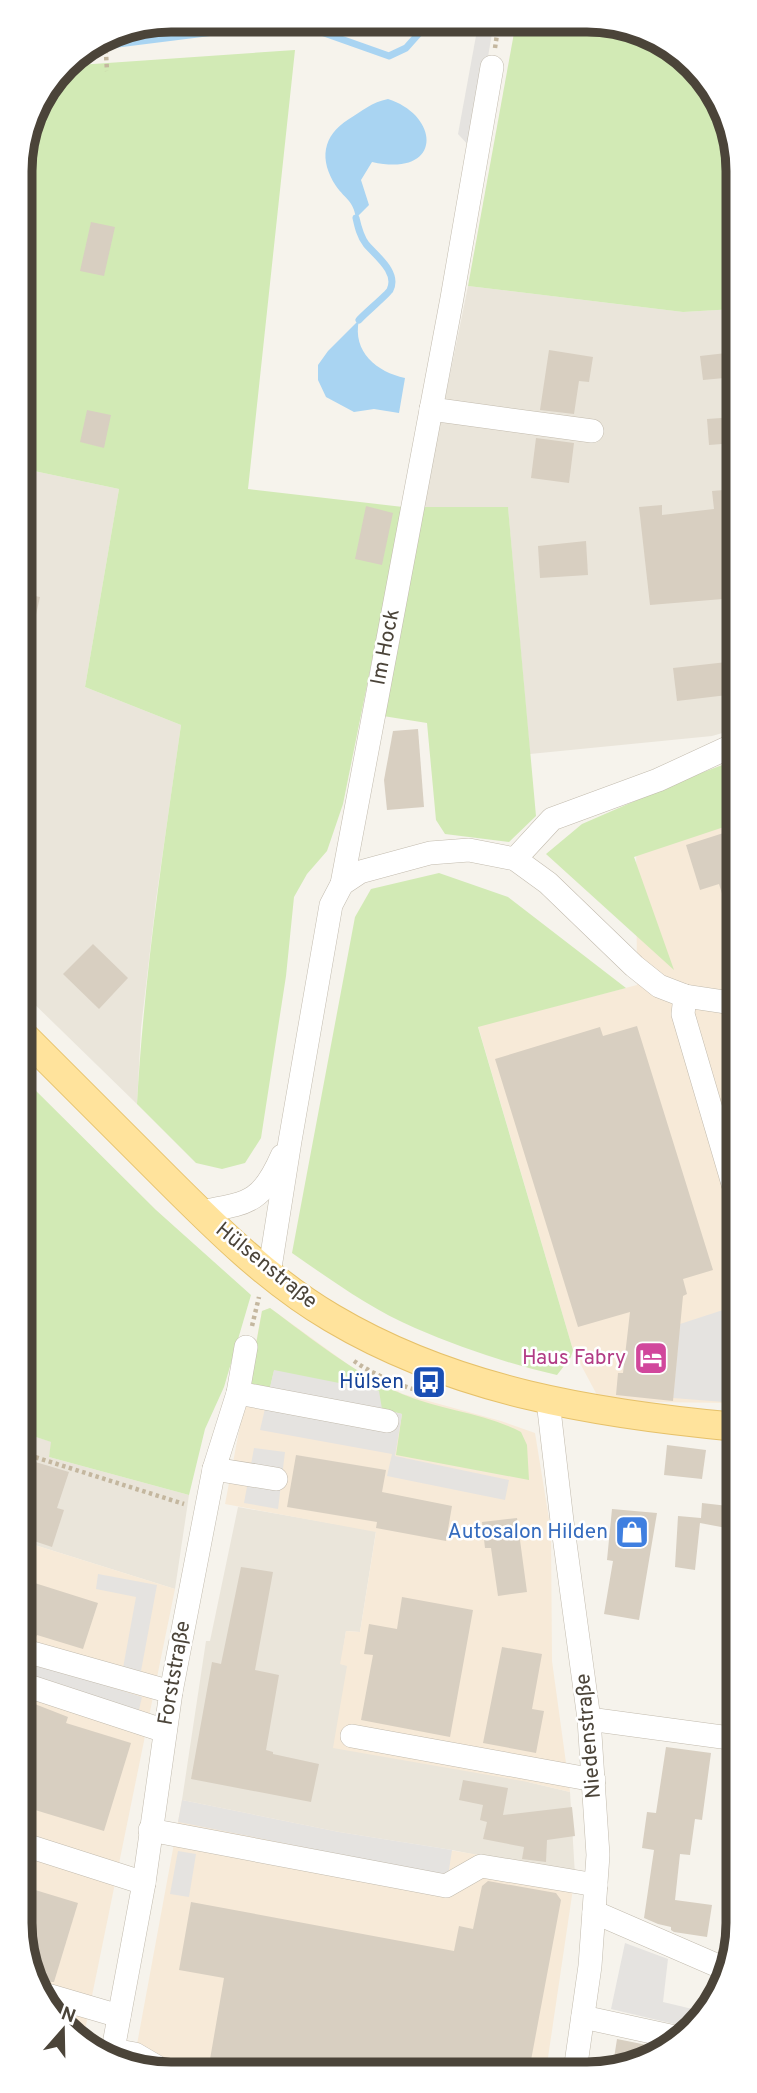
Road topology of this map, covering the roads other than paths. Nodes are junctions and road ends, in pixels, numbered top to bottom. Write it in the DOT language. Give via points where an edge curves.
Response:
graph roads {
  1 [pos="492,67"];
  2 [pos="431,409"];
  3 [pos="592,431"];
  4 [pos="726,749"];
  5 [pos="515,859"];
  6 [pos="342,884"];
  7 [pos="685,996"];
  8 [pos="726,1002"];
  9 [pos="32,1044"];
  10 [pos="290,1141"];
  11 [pos="725,1158"];
  12 [pos="200,1212"];
  13 [pos="264,1284"];
  14 [pos="246,1347"];
  15 [pos="238,1393"];
  16 [pos="548,1401"];
  17 [pos="387,1421"];
  18 [pos="725,1426"];
  19 [pos="214,1469"];
  20 [pos="276,1479"];
  21 [pos="32,1653"];
  22 [pos="32,1687"];
  23 [pos="171,1692"];
  24 [pos="589,1719"];
  25 [pos="164,1731"];
  26 [pos="352,1735"];
  27 [pos="725,1737"];
  28 [pos="594,1780"];
  29 [pos="150,1830"];
  30 [pos="32,1847"];
  31 [pos="144,1883"];
  32 [pos="596,1885"];
  33 [pos="594,1912"];
  34 [pos="719,1966"];
  35 [pos="53,1997"];
  36 [pos="119,2017"];
  37 [pos="583,2017"];
  38 [pos="667,2035"];
  39 [pos="114,2049"];
  40 [pos="125,2054"];
  41 [pos="144,2059"];
  42 [pos="576,2062"];
  1 -- 2 [label="street, Im Hock"];
  2 -- 3 [label="street"];
  2 -- 6 [label="street, Im Hock"];
  4 -- 5 [label="street" via="658,780 552,819"];
  5 -- 6 [label="street" via="469,850 430,853 360,872"];
  5 -- 7 [label="street" via="650,979"];
  6 -- 10 [label="street, Im Hock" via="331,905"];
  7 -- 8 [label="street"];
  7 -- 11 [label="street" via="683,1014"];
  9 -- 12 [label="main road, Hülsenstraße"];
  10 -- 12 [label="street, Im Hock" via="275,1173 254,1199"];
  10 -- 13 [label="street, Im Hock"];
  12 -- 13 [label="main road, Hülsenstraße"];
  13 -- 16 [label="main road, Hülsenstraße" via="411,1359"];
  14 -- 15 [label="street, Forststraße"];
  15 -- 17 [label="street"];
  15 -- 19 [label="street, Forststraße"];
  16 -- 18 [label="main road, Hülsenstraße"];
  16 -- 24 [label="street, Niedenstraße"];
  19 -- 20 [label="street"];
  19 -- 23 [label="street, Forststraße"];
  21 -- 23 [label="street"];
  22 -- 25 [label="street"];
  23 -- 25 [label="street, Forststraße"];
  24 -- 27 [label="street"];
  24 -- 28 [label="street, Niedenstraße"];
  25 -- 29 [label="street, Forststraße"];
  26 -- 28 [label="street"];
  28 -- 32 [label="street, Niedenstraße"];
  29 -- 31 [label="street, Forststraße"];
  29 -- 32 [label="street" via="446,1886 481,1866"];
  30 -- 31 [label="street"];
  31 -- 36 [label="street, Forststraße"];
  32 -- 33 [label="street, Niedenstraße"];
  33 -- 34 [label="street"];
  33 -- 37 [label="street, Niedenstraße"];
  35 -- 36 [label="street"];
  36 -- 39 [label="street, Forststraße"];
  37 -- 38 [label="street"];
  37 -- 42 [label="street, Niedenstraße"];
  40 -- 41 [label="street"];
}
